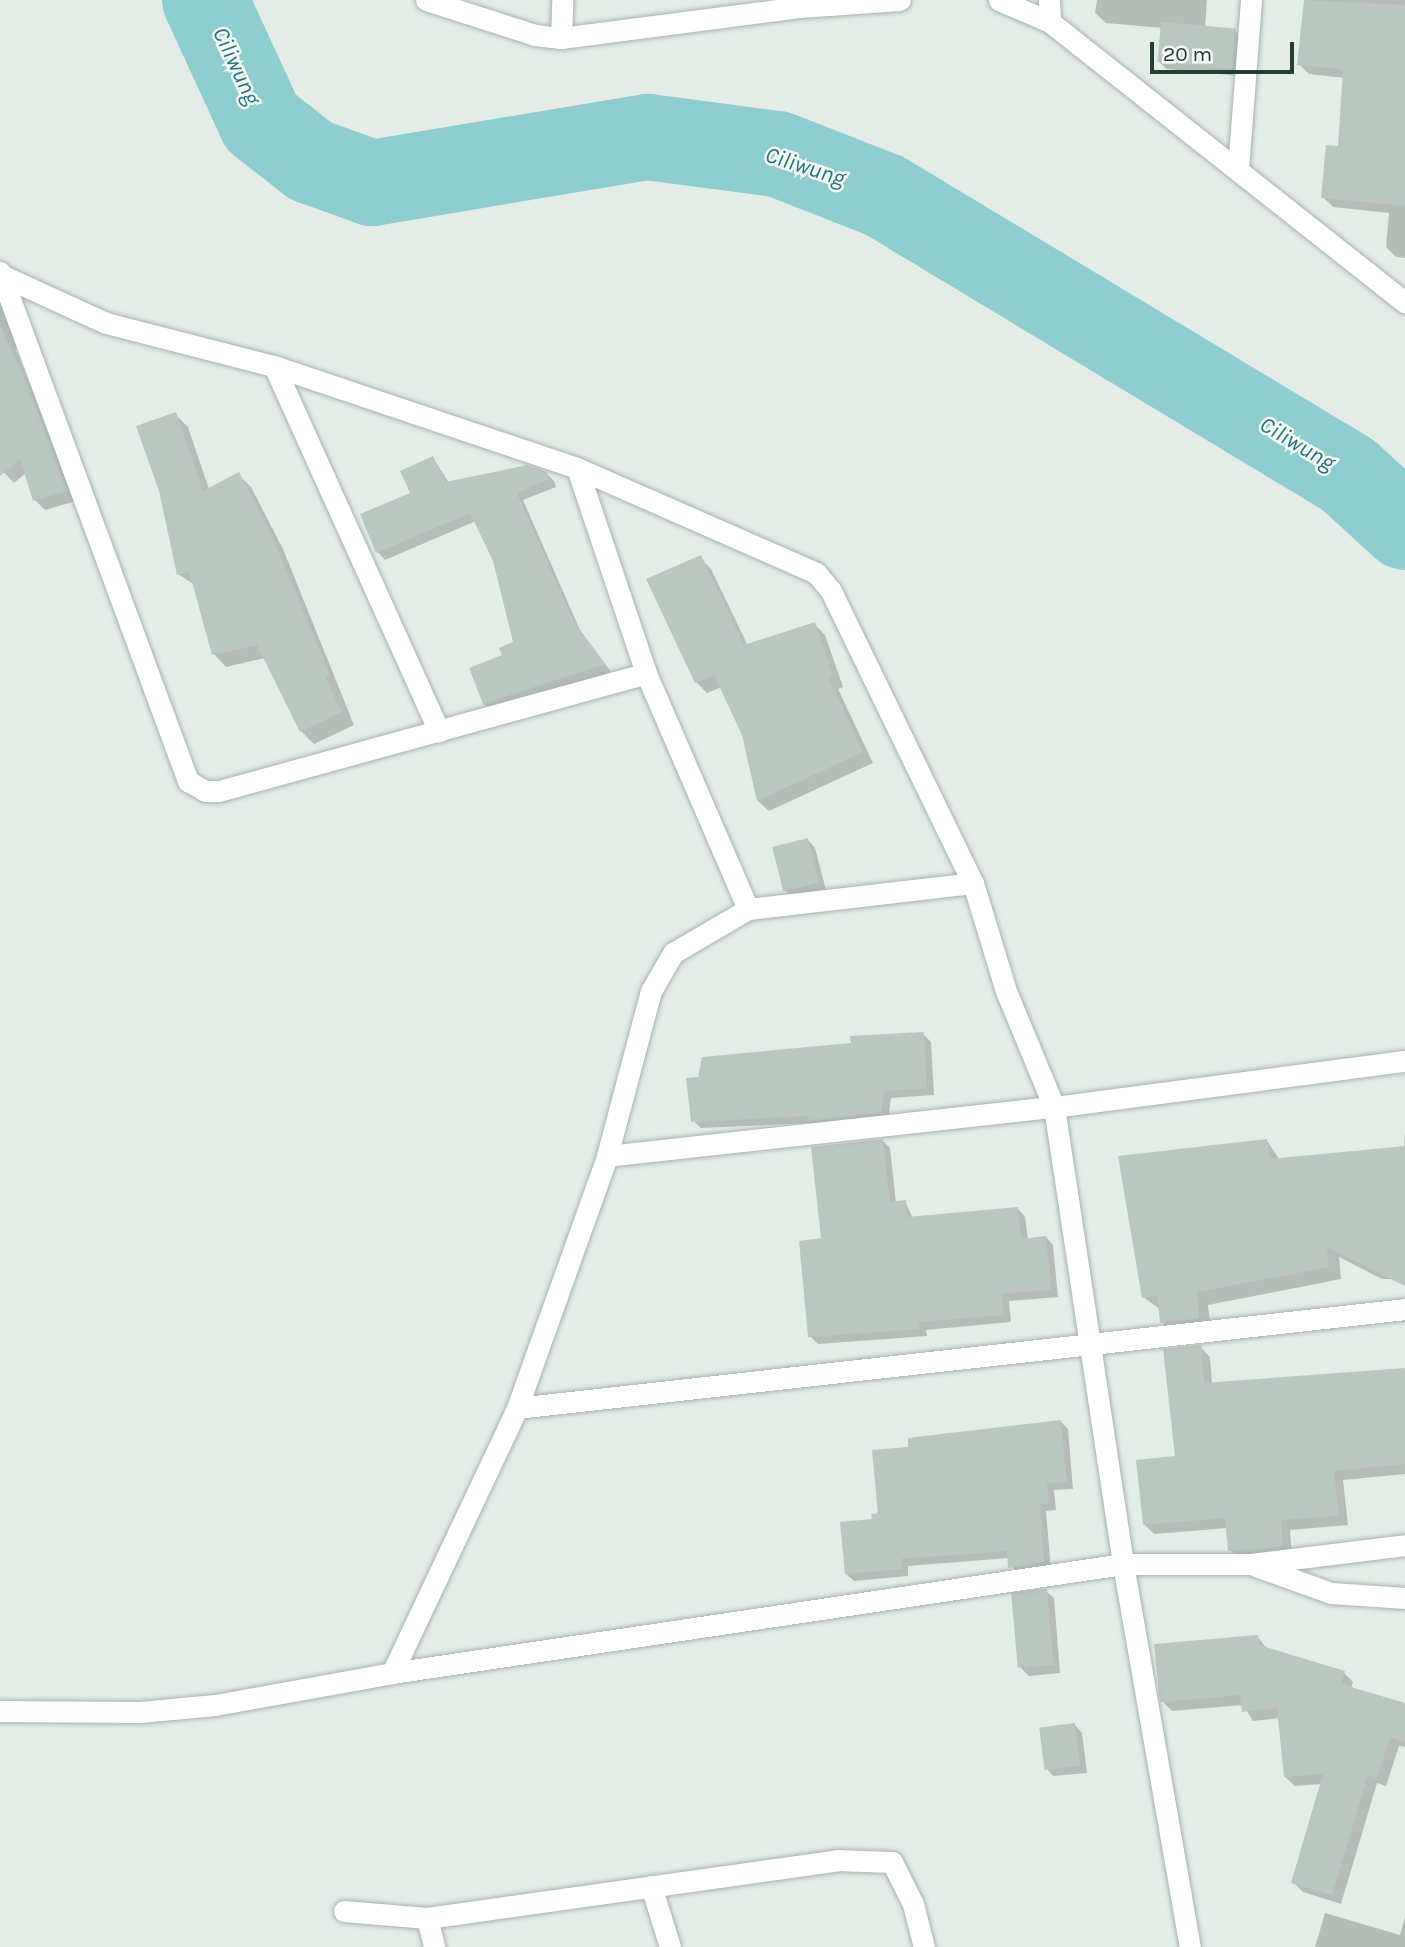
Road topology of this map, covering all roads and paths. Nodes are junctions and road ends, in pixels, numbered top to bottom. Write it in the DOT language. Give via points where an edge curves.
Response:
graph roads {
  1 [pos="426,0"];
  2 [pos="562,0"];
  3 [pos="900,0"];
  4 [pos="999,0"];
  5 [pos="1049,0"];
  6 [pos="1251,0"];
  7 [pos="851,1"];
  8 [pos="1049,22"];
  9 [pos="561,38"];
  10 [pos="1238,169"];
  11 [pos="1,274"];
  12 [pos="1405,302"];
  13 [pos="274,366"];
  14 [pos="577,468"];
  15 [pos="646,673"];
  16 [pos="439,731"];
  17 [pos="973,883"];
  18 [pos="748,909"];
  19 [pos="1405,1061"];
  20 [pos="1054,1107"];
  21 [pos="607,1156"];
  22 [pos="1405,1309"];
  23 [pos="1087,1341"];
  24 [pos="517,1408"];
  25 [pos="1405,1545"];
  26 [pos="1123,1564"];
  27 [pos="1251,1564"];
  28 [pos="1405,1598"];
  29 [pos="392,1673"];
  30 [pos="0,1711"];
  31 [pos="651,1886"];
  32 [pos="344,1911"];
  33 [pos="427,1918"];
  34 [pos="434,1947"];
  35 [pos="670,1947"];
  36 [pos="924,1947"];
  37 [pos="1190,1947"];
  1 -- 9 [label="street" via="535,35"];
  2 -- 9 [label="street"];
  3 -- 7 [label="street"];
  4 -- 8 [label="street"];
  5 -- 8 [label="street"];
  6 -- 10 [label="street"];
  7 -- 9 [label="street"];
  8 -- 10 [label="street"];
  10 -- 12 [label="street"];
  11 -- 13 [label="street" via="106,323"];
  11 -- 16 [label="street" via="188,781 219,791"];
  13 -- 14 [label="street"];
  13 -- 16 [label="street"];
  14 -- 15 [label="street"];
  14 -- 17 [label="street" via="816,573 831,591"];
  15 -- 16 [label="street"];
  15 -- 18 [label="street"];
  17 -- 18 [label="street"];
  17 -- 20 [label="street" via="1006,991"];
  18 -- 21 [label="street" via="673,953 651,991"];
  19 -- 20 [label="street"];
  20 -- 21 [label="street"];
  20 -- 23 [label="street"];
  21 -- 24 [label="street"];
  22 -- 23 [label="street"];
  23 -- 24 [label="street"];
  23 -- 26 [label="street"];
  24 -- 29 [label="street"];
  25 -- 27 [label="street"];
  26 -- 27 [label="street"];
  26 -- 29 [label="street"];
  26 -- 37 [label="street"];
  27 -- 28 [label="street" via="1331,1593"];
  29 -- 30 [label="street" via="215,1705 140,1712"];
  31 -- 33 [label="street"];
  31 -- 35 [label="street"];
  31 -- 36 [label="street" via="838,1860 892,1862 913,1903"];
  32 -- 33 [label="street"];
  33 -- 34 [label="street"];
}
